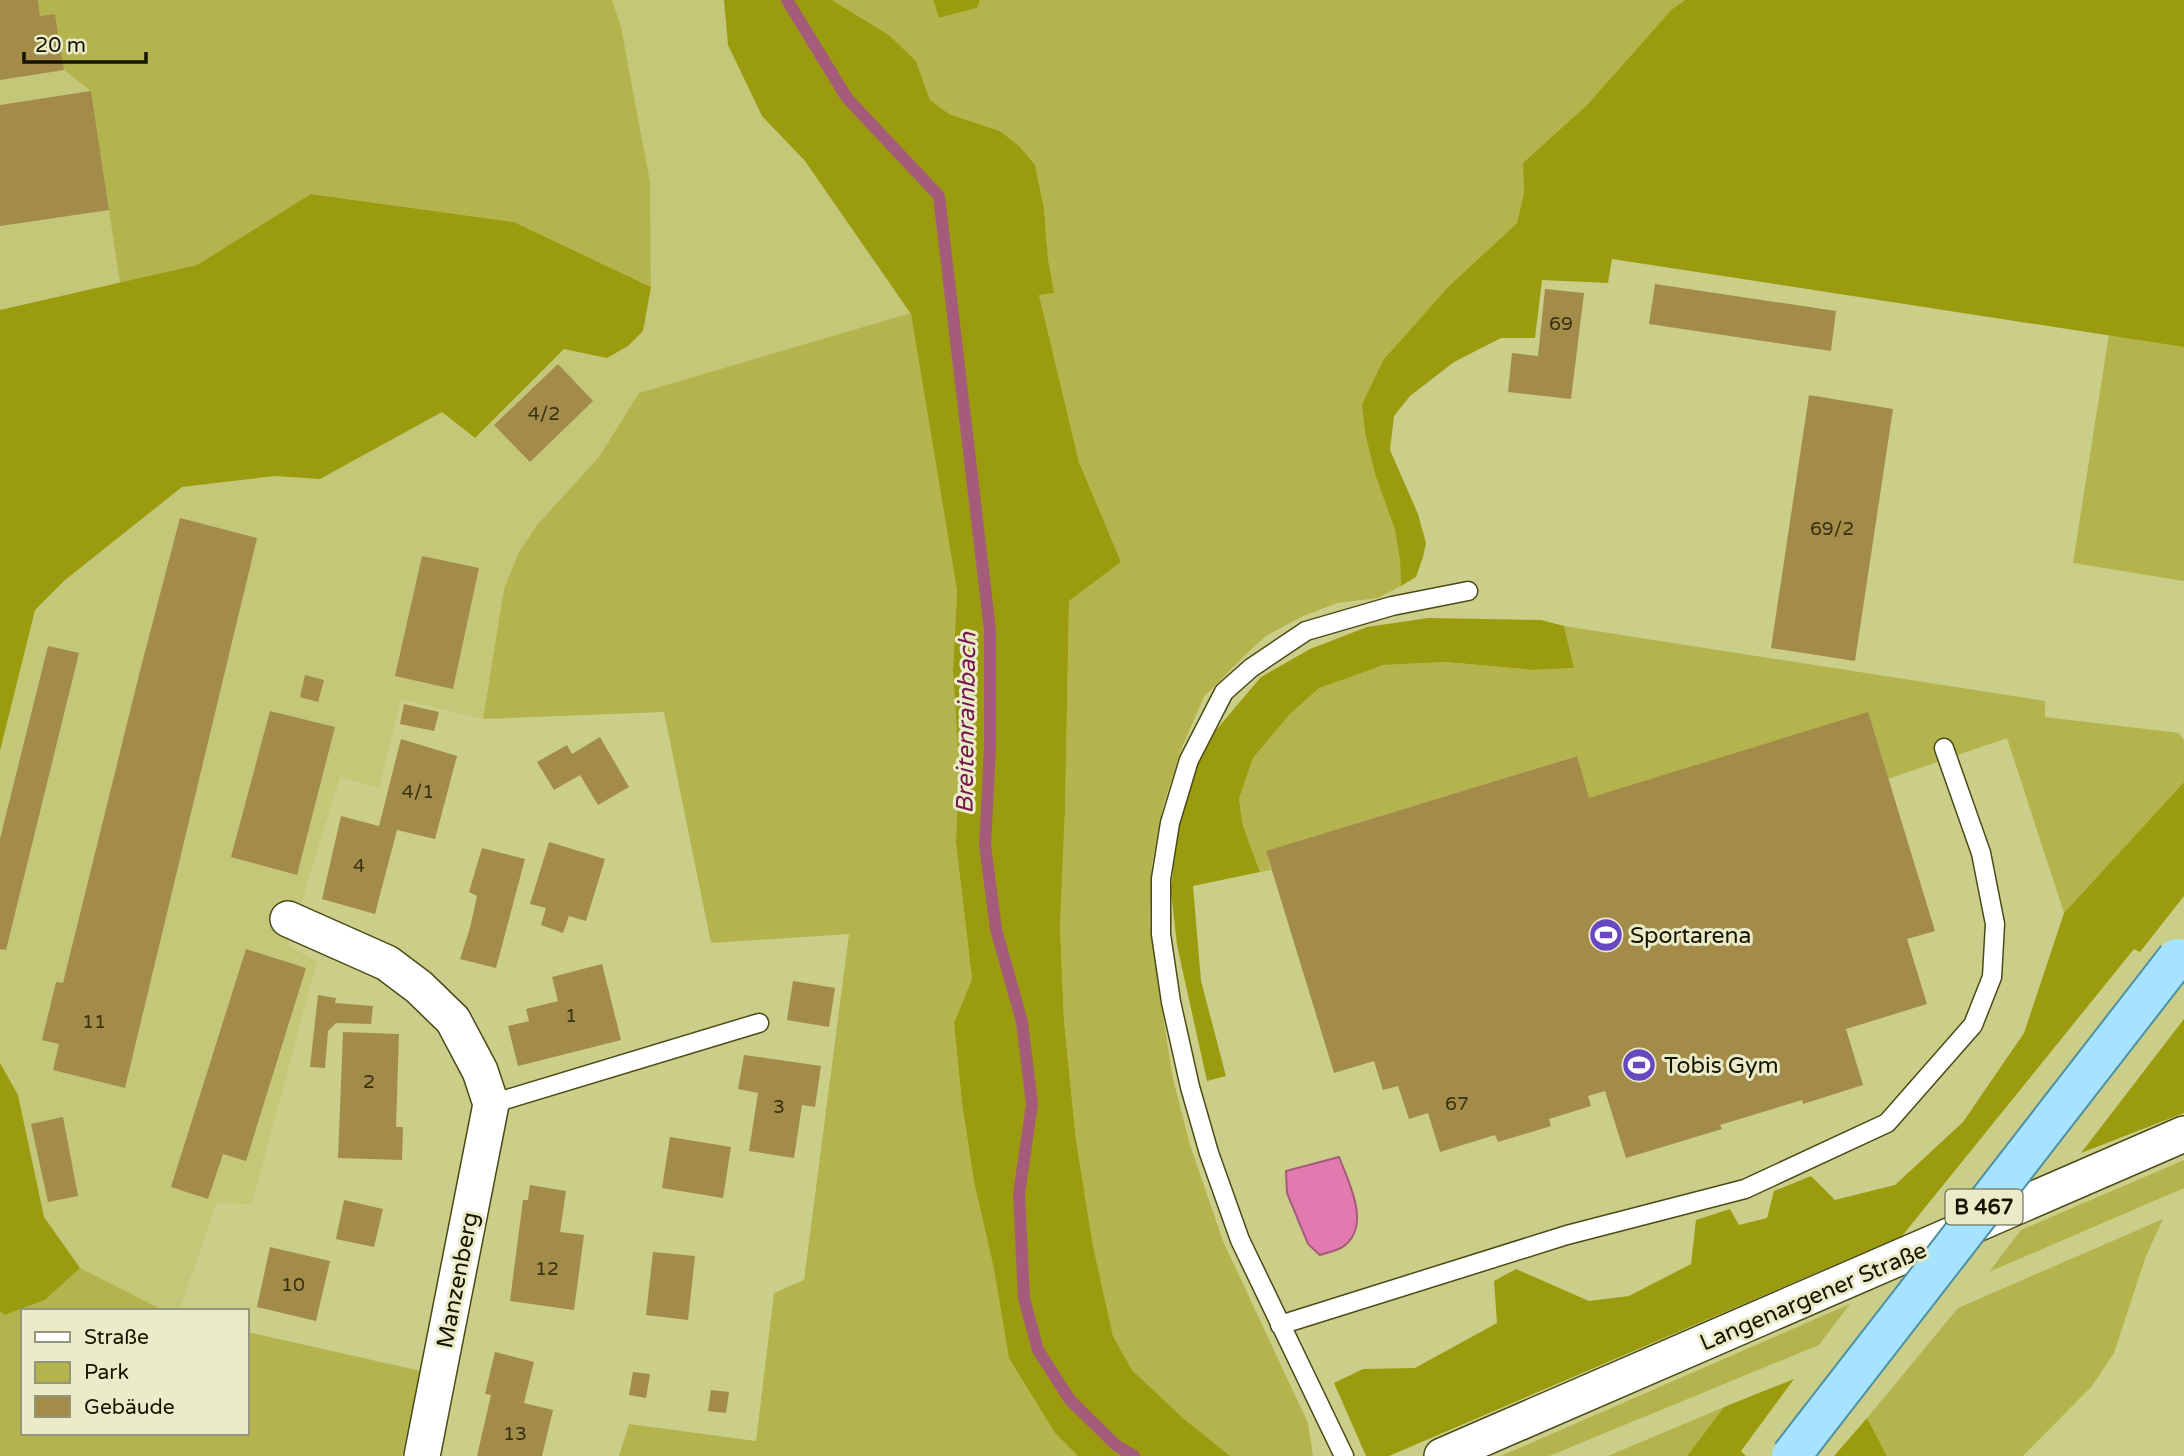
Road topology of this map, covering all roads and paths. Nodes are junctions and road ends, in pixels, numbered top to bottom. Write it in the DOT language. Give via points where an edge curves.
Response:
graph roads {
  1 [pos="1468,591"];
  2 [pos="1944,748"];
  3 [pos="288,919"];
  4 [pos="2177,958"];
  5 [pos="759,1023"];
  6 [pos="491,1104"];
  7 [pos="2184,1134"];
  8 [pos="1280,1325"];
  9 [pos="422,1456"];
  10 [pos="1344,1456"];
  11 [pos="1442,1456"];
  12 [pos="1791,1456"];
  1 -- 8 [label="lane" via="1392,606 1306,631 1251,667 1224,692 1189,760 1170,823 1161,879 1161,934 1171,1002 1209,1153 1240,1240"];
  2 -- 8 [label="lane" via="1981,853 1995,924 1993,977 1973,1025 1887,1123 1745,1189 1567,1235"];
  3 -- 6 [label="street, Manzenberg" via="387,963 419,987 453,1020 480,1071"];
  4 -- 12 [label="main road, B 467, bridge"];
  5 -- 6 [label="lane"];
  6 -- 9 [label="street, Manzenberg"];
  7 -- 11 [label="street, Langenargener Straße"];
  8 -- 10 [label="lane"];
}
